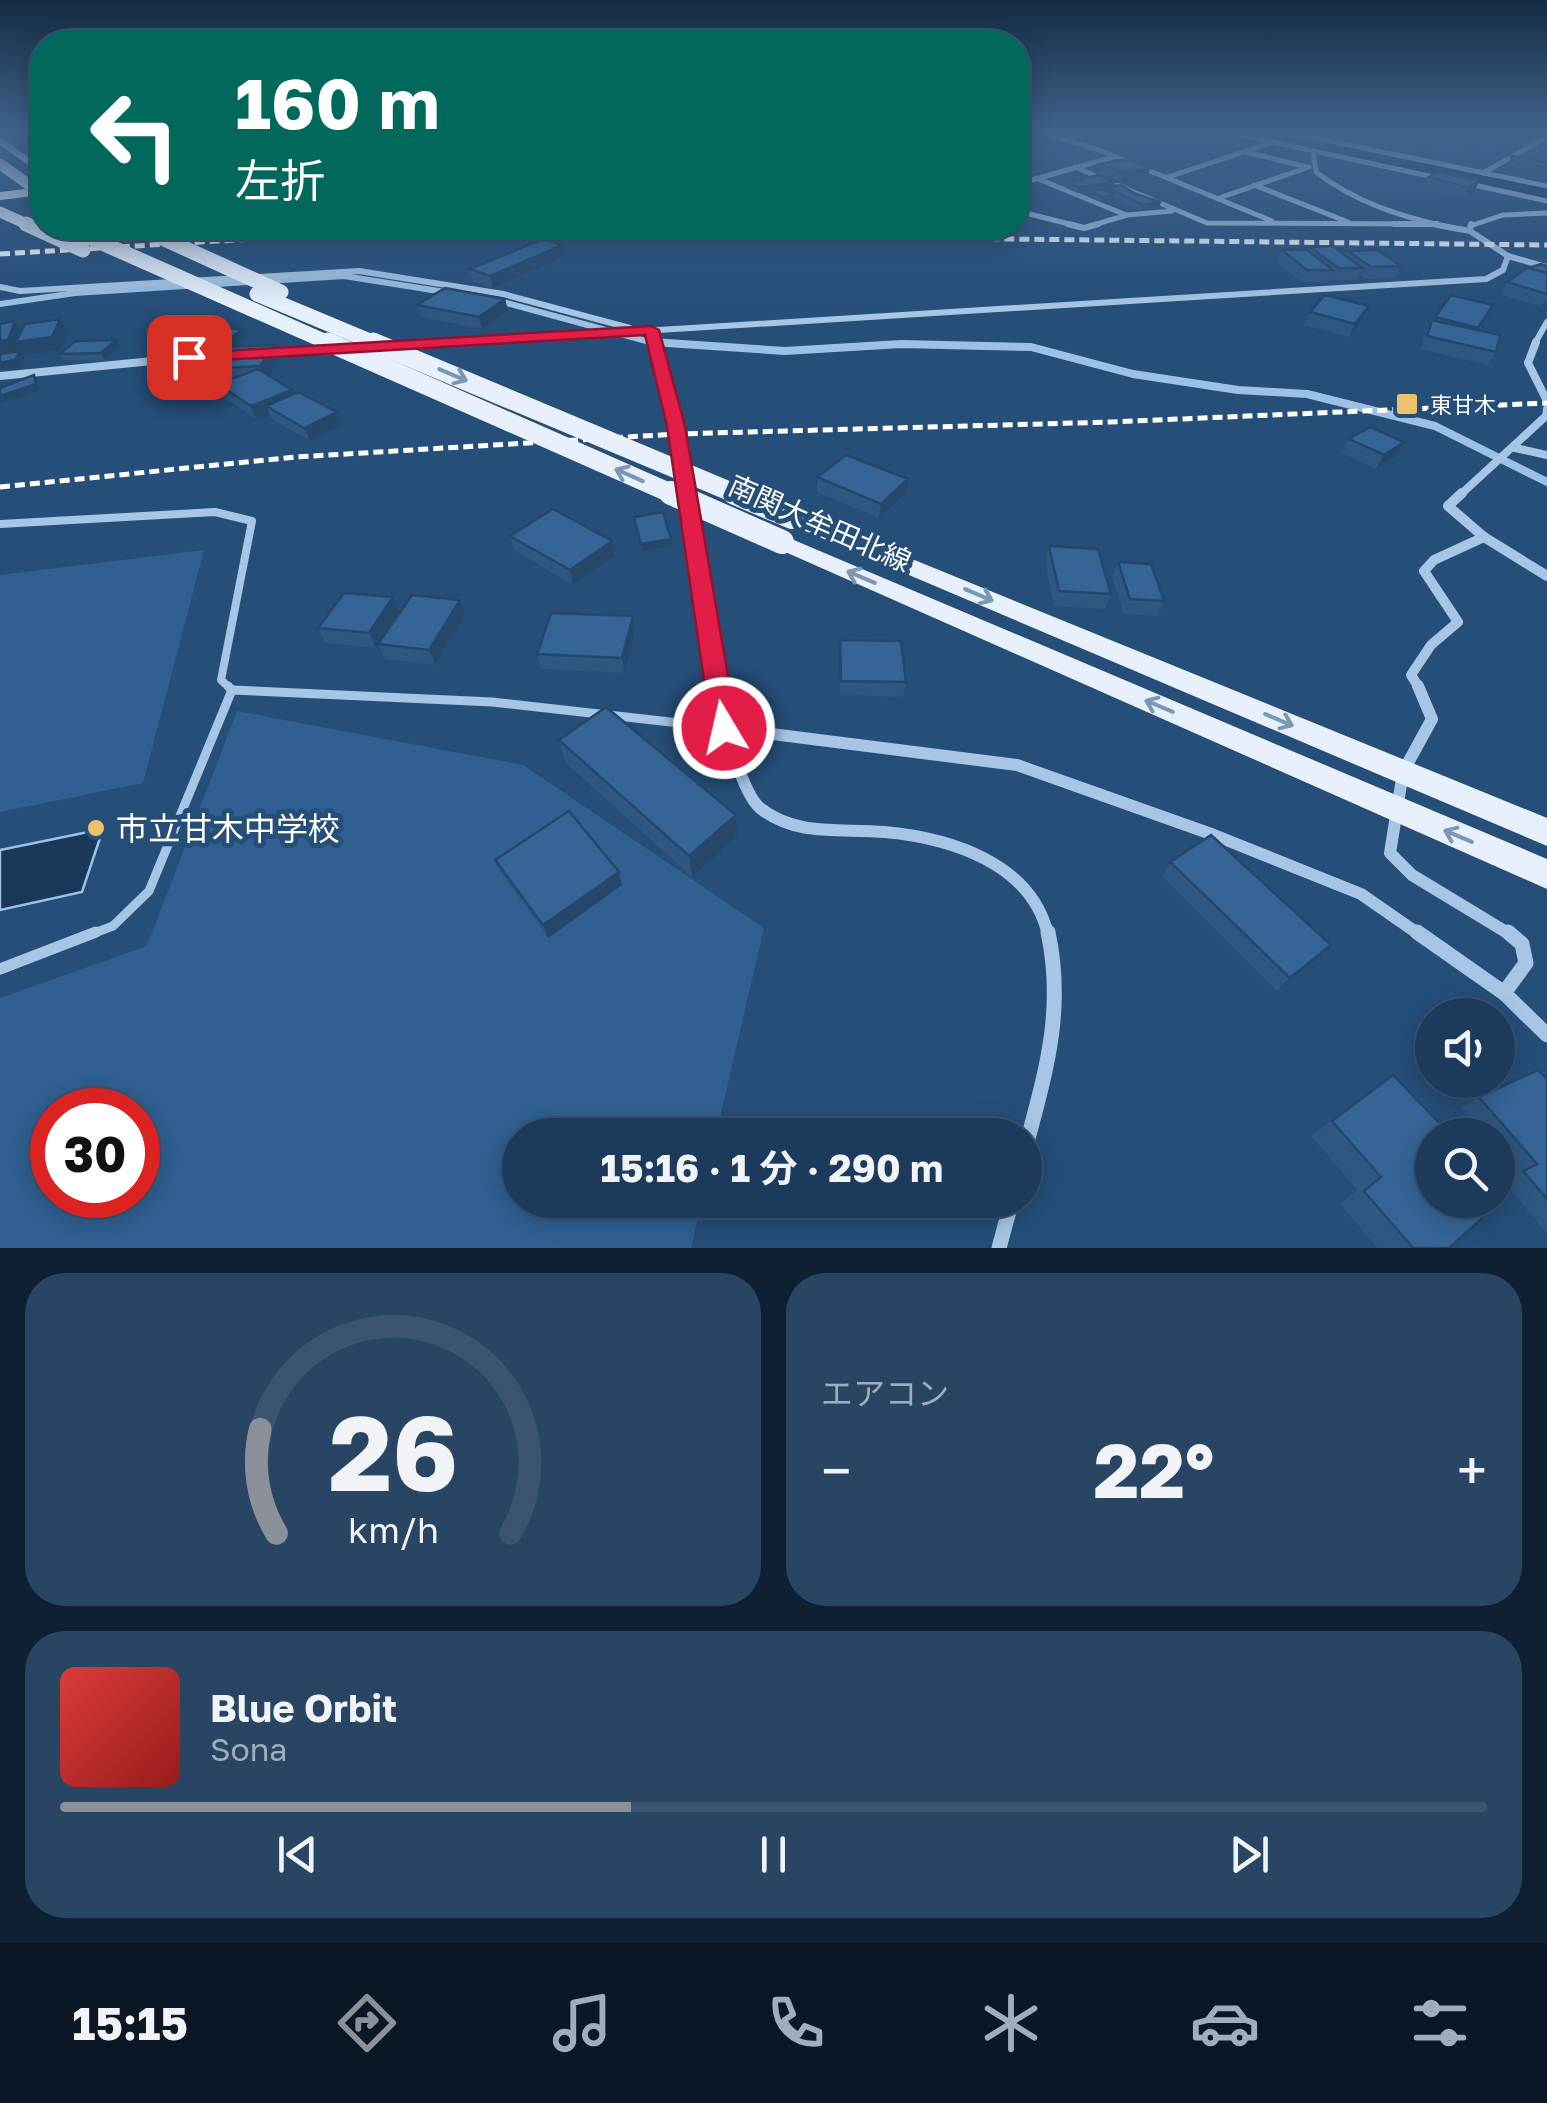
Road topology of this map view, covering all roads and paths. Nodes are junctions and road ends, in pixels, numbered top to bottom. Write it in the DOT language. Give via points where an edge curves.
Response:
graph roads {
  1 [pos="9,190"];
  2 [pos="1066,190"];
  3 [pos="1129,190"];
  4 [pos="1199,190"];
  5 [pos="1239,190"];
  6 [pos="1267,190"];
  7 [pos="1345,190"];
  8 [pos="1500,190"];
  9 [pos="30,193"];
  10 [pos="0,196"];
  11 [pos="1218,198"];
  12 [pos="1547,200"];
  13 [pos="29,204"];
  14 [pos="1174,210"];
  15 [pos="0,212"];
  16 [pos="1547,212"];
  17 [pos="1030,214"];
  18 [pos="1127,215"];
  19 [pos="1278,224"];
  20 [pos="1354,224"];
  21 [pos="1437,224"];
  22 [pos="30,225"];
  23 [pos="1470,231"];
  24 [pos="63,240"];
  25 [pos="95,240"];
  26 [pos="134,240"];
  27 [pos="166,240"];
  28 [pos="1508,256"];
  29 [pos="1547,268"];
  30 [pos="0,287"];
  31 [pos="248,308"];
  32 [pos="1547,322"];
  33 [pos="337,327"];
  34 [pos="646,330"];
  35 [pos="247,355"];
  36 [pos="189,357"];
  37 [pos="0,376"];
  38 [pos="1547,401"];
  39 [pos="1547,410"];
  40 [pos="1514,448"];
  41 [pos="1547,456"];
  42 [pos="0,524"];
  43 [pos="787,530"];
  44 [pos="1484,537"];
  45 [pos="1547,576"];
  46 [pos="232,690"];
  47 [pos="724,728"];
  48 [pos="1403,772"];
  49 [pos="1398,810"];
  50 [pos="1547,832"];
  51 [pos="1547,874"];
  52 [pos="0,969"];
  53 [pos="1504,993"];
  54 [pos="1547,1035"];
  55 [pos="1033,1118"];
  56 [pos="1007,1218"];
  57 [pos="999,1248"];
  1 -- 13 [label="main road"];
  2 -- 18 [label="street"];
  3 -- 14 [label="street"];
  4 -- 11 [label="street"];
  5 -- 11 [label="street"];
  6 -- 20 [label="street"];
  7 -- 21 [label="street"];
  8 -- 12 [label="street"];
  9 -- 10 [label="highway"];
  11 -- 19 [label="street"];
  14 -- 18 [label="street"];
  14 -- 19 [label="street" via="1207,223"];
  15 -- 22 [label="main road, bridge"];
  16 -- 23 [label="street" via="1483,218"];
  17 -- 18 [label="street" via="1084,228"];
  19 -- 20 [label="street"];
  20 -- 21 [label="street"];
  21 -- 23 [label="street"];
  23 -- 28 [label="street"];
  24 -- 31 [label="main road, bridge"];
  25 -- 31 [label="main road, 南関大牟田北線, bridge"];
  26 -- 33 [label="main road, 南関大牟田北線, bridge"];
  27 -- 33 [label="main road, bridge" via="309,305"];
  28 -- 29 [label="street"];
  28 -- 34 [label="street" via="1496,276 1469,280"];
  30 -- 34 [label="street" via="5,292 359,271 502,294"];
  43 -- 31 [label="main road, 南関大牟田北線, one-way, bridge"];
  32 -- 38 [label="street" via="1526,370"];
  33 -- 43 [label="main road, 南関大牟田北線, one-way, bridge"];
  34 -- 35 [label="street"];
  34 -- 47 [label="street" via="676,426"];
  36 -- 37 [label="street"];
  39 -- 40 [label="street"];
  40 -- 41 [label="street"];
  40 -- 44 [label="street" via="1448,506"];
  42 -- 46 [label="lane" via="215,512 252,522 221,680"];
  43 -- 48 [label="main road, 南関大牟田北線, one-way"];
  49 -- 43 [label="main road, 南関大牟田北線, one-way"];
  44 -- 45 [label="street"];
  44 -- 48 [label="street" via="1424,571 1458,622 1430,645 1411,675 1432,720"];
  46 -- 47 [label="lane" via="492,702"];
  46 -- 52 [label="lane" via="149,891 113,926"];
  47 -- 53 [label="street" via="1016,765 1361,894"];
  47 -- 55 [label="street" via="756,805 788,826 948,843 999,865 1026,888 1046,925 1056,971 1053,1043"];
  48 -- 49 [label="street"];
  48 -- 50 [label="main road, 南関大牟田北線"];
  51 -- 49 [label="main road, 南関大牟田北線, one-way"];
  49 -- 53 [label="street" via="1390,853 1412,876 1522,944 1526,963"];
  53 -- 54 [label="street"];
  56 -- 57 [label="street"];
}
